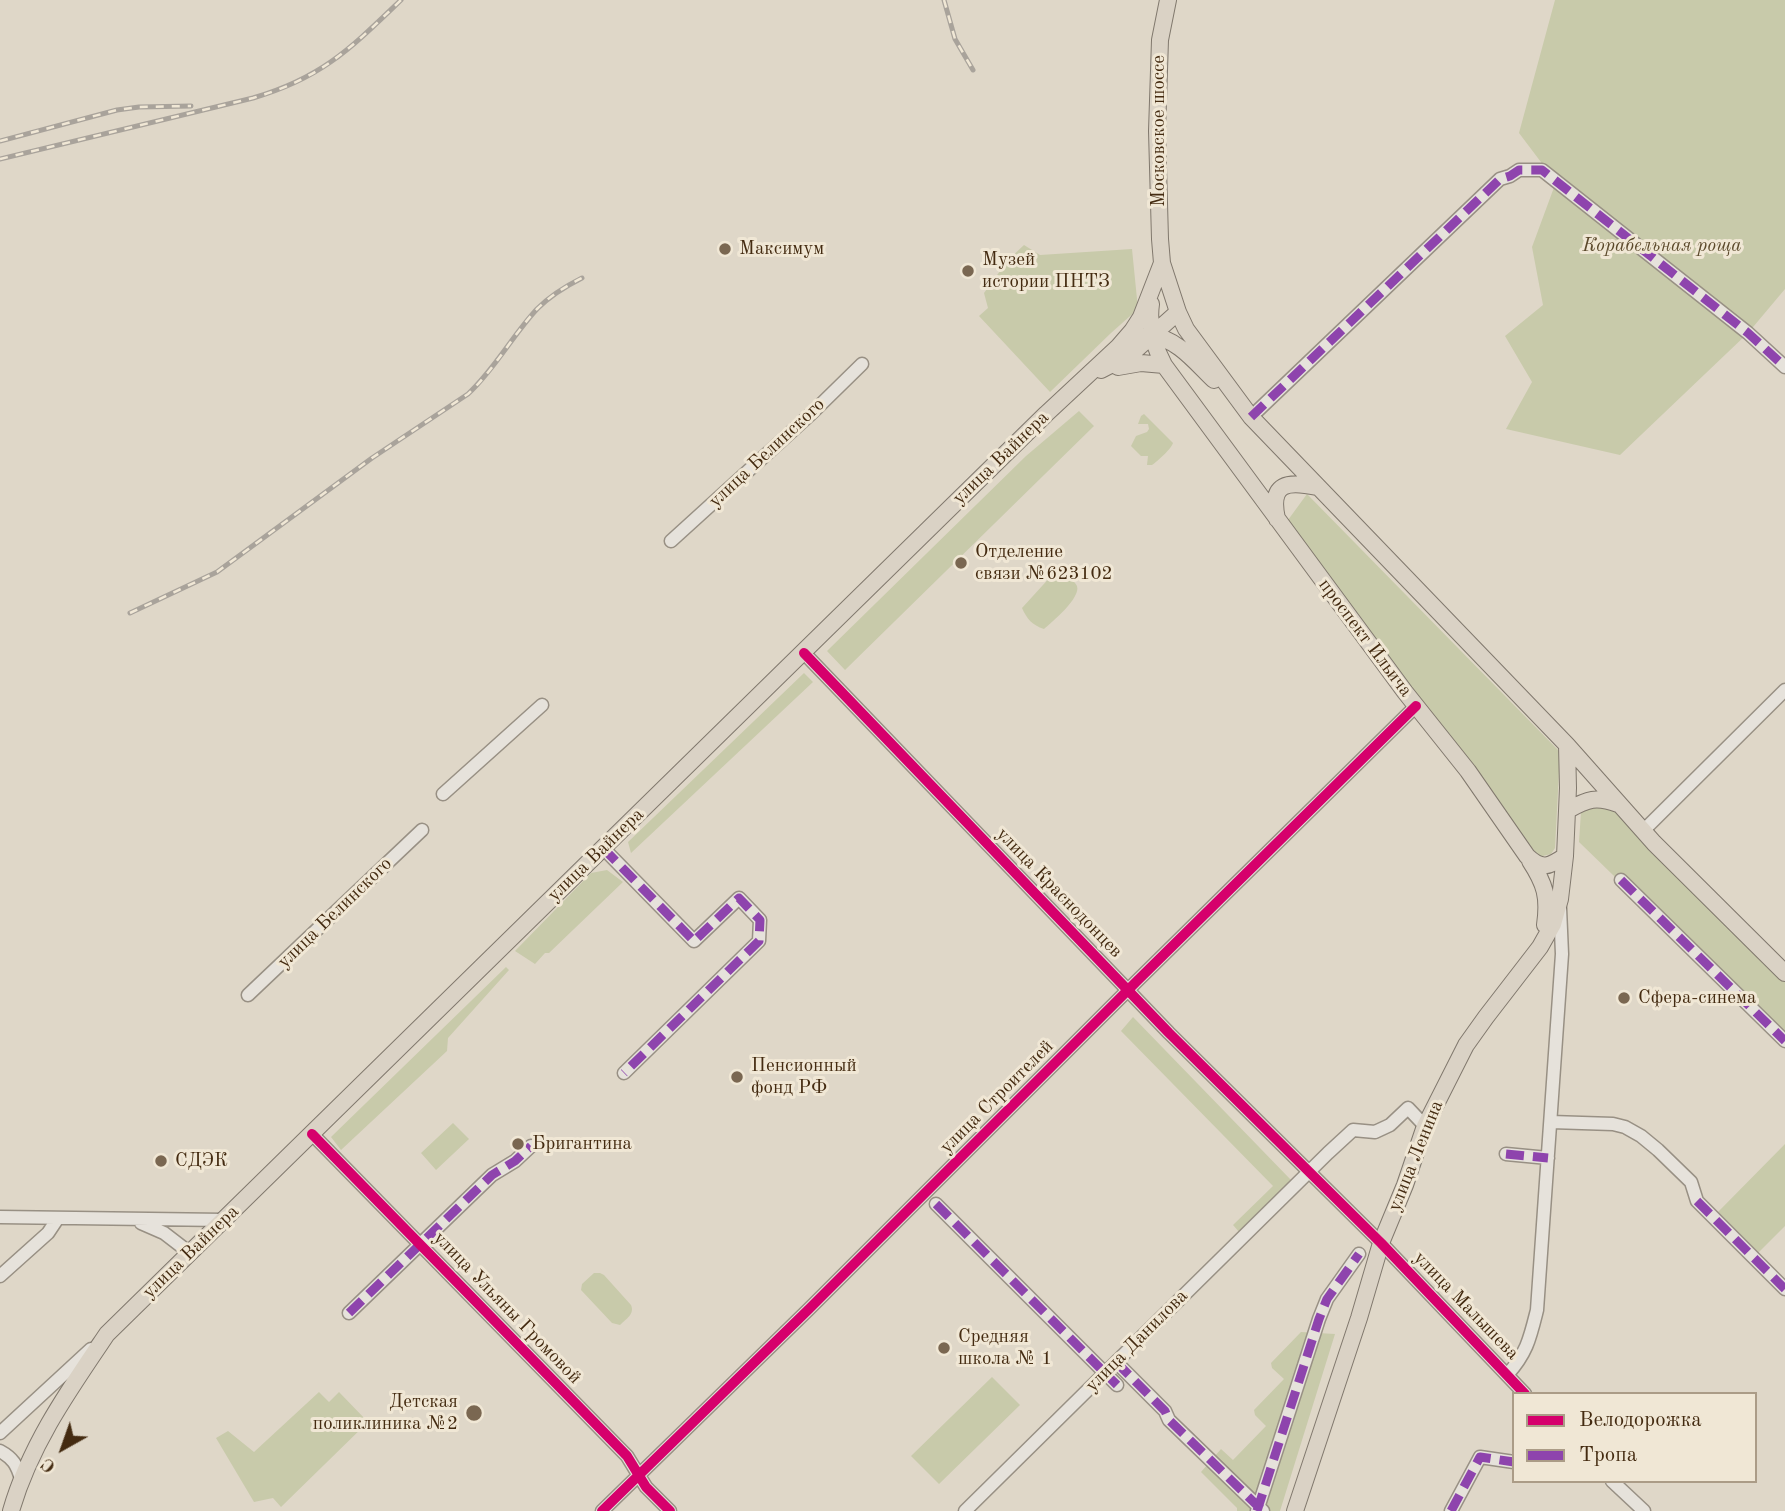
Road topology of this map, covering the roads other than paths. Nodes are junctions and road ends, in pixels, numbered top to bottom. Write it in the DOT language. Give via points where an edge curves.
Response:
graph roads {
  1 [pos="1168,0"];
  2 [pos="1163,263"];
  3 [pos="1178,312"];
  4 [pos="1152,336"];
  5 [pos="1119,346"];
  6 [pos="862,364"];
  7 [pos="1164,365"];
  8 [pos="1785,367"];
  9 [pos="1093,374"];
  10 [pos="1247,412"];
  11 [pos="1317,487"];
  12 [pos="1277,520"];
  13 [pos="671,541"];
  14 [pos="804,653"];
  15 [pos="1785,690"];
  16 [pos="542,705"];
  17 [pos="1416,706"];
  18 [pos="1567,745"];
  19 [pos="443,794"];
  20 [pos="1618,804"];
  21 [pos="1568,810"];
  22 [pos="422,831"];
  23 [pos="1643,831"];
  24 [pos="603,848"];
  25 [pos="1527,856"];
  26 [pos="1565,856"];
  27 [pos="1621,880"];
  28 [pos="1560,899"];
  29 [pos="1542,944"];
  30 [pos="1785,974"];
  31 [pos="1128,990"];
  32 [pos="248,995"];
  33 [pos="1785,1041"];
  34 [pos="624,1073"];
  35 [pos="1551,1122"];
  36 [pos="1425,1126"];
  37 [pos="312,1134"];
  38 [pos="531,1146"];
  39 [pos="1507,1154"];
  40 [pos="1548,1158"];
  41 [pos="1309,1171"];
  42 [pos="930,1189"];
  43 [pos="936,1204"];
  44 [pos="0,1217"];
  45 [pos="58,1218"];
  46 [pos="134,1220"];
  47 [pos="224,1220"];
  48 [pos="1381,1243"];
  49 [pos="421,1245"];
  50 [pos="190,1253"];
  51 [pos="1359,1254"];
  52 [pos="0,1276"];
  53 [pos="1785,1289"];
  54 [pos="349,1313"];
  55 [pos="107,1334"];
  56 [pos="1109,1368"];
  57 [pos="1507,1375"];
  58 [pos="1117,1385"];
  59 [pos="1523,1392"];
  60 [pos="0,1433"];
  61 [pos="0,1451"];
  62 [pos="1512,1462"];
  63 [pos="639,1474"];
  64 [pos="21,1479"];
  65 [pos="1614,1483"];
  66 [pos="1637,1509"];
  67 [pos="1260,1510"];
  68 [pos="11,1511"];
  69 [pos="602,1511"];
  70 [pos="670,1511"];
  71 [pos="965,1511"];
  72 [pos="1295,1511"];
  73 [pos="1451,1511"];
  1 -- 2 [label="main road, Московское шоссе" via="1160,40 1157,131"];
  2 -- 3 [label="main road"];
  2 -- 4 [label="main road, проспект Ильича" via="1150,307"];
  2 -- 5 [label="main road, улица Вайнера" via="1141,317"];
  3 -- 4 [label="main road, улица Вайнера"];
  3 -- 10 [label="main road"];
  4 -- 5 [label="main road"];
  4 -- 7 [label="main road, проспект Ильича"];
  4 -- 9 [label="main road, улица Вайнера" via="1130,355"];
  4 -- 10 [label="main road" via="1176,344"];
  5 -- 9 [label="main road, улица Вайнера"];
  6 -- 13 [label="street, улица Белинского"];
  7 -- 9 [label="main road" via="1141,363"];
  7 -- 12 [label="main road, проспект Ильича"];
  8 -- 10 [label="street" via="1542,170 1519,170 1500,180"];
  9 -- 14 [label="main road, улица Вайнера" via="1046,414"];
  10 -- 11 [label="main road"];
  11 -- 12 [label="main road" via="1296,482 1283,485 1276,494"];
  11 -- 18 [label="main road"];
  12 -- 17 [label="main road, проспект Ильича"];
  14 -- 24 [label="main road, улица Вайнера"];
  14 -- 31 [label="street, улица Краснодонцев"];
  15 -- 23 [label="street"];
  16 -- 19 [label="street"];
  17 -- 25 [label="main road, проспект Ильича"];
  17 -- 31 [label="street, улица Строителей"];
  18 -- 20 [label="main road"];
  18 -- 21 [label="main road, улица Ленина"];
  20 -- 21 [label="main road" via="1587,800"];
  20 -- 23 [label="main road"];
  21 -- 26 [label="main road, улица Ленина"];
  22 -- 32 [label="street, улица Белинского"];
  23 -- 30 [label="main road"];
  24 -- 34 [label="street" via="694,941 739,898 760,920 759,941"];
  24 -- 37 [label="main road, улица Вайнера"];
  25 -- 26 [label="main road" via="1542,866"];
  25 -- 29 [label="main road" via="1542,879 1546,897"];
  26 -- 28 [label="main road, улица Ленина"];
  27 -- 33 [label="street"];
  28 -- 29 [label="main road, улица Ленина"];
  28 -- 35 [label="street, улица Ленина" via="1562,954"];
  29 -- 36 [label="main road, улица Ленина" via="1466,1045"];
  31 -- 41 [label="street, улица Краснодонцев"];
  31 -- 42 [label="street, улица Строителей"];
  35 -- 40 [label="street, улица Ленина"];
  35 -- 53 [label="street" via="1613,1124 1642,1136 1691,1182 1697,1201"];
  36 -- 41 [label="street, улица Данилова" via="1408,1108 1375,1132 1353,1130"];
  36 -- 48 [label="main road, улица Ленина"];
  37 -- 47 [label="main road, улица Вайнера"];
  37 -- 49 [label="street, улица Ульяны Громовой"];
  38 -- 49 [label="street" via="492,1175"];
  39 -- 40 [label="street"];
  40 -- 57 [label="street, улица Ленина" via="1537,1310 1528,1347"];
  41 -- 48 [label="street, улица Краснодонцев"];
  41 -- 56 [label="street, улица Данилова"];
  42 -- 56 [label="street"];
  42 -- 63 [label="street, улица Строителей"];
  43 -- 56 [label="street"];
  44 -- 45 [label="street"];
  45 -- 46 [label="street"];
  45 -- 52 [label="street" via="48,1233"];
  46 -- 47 [label="street"];
  46 -- 50 [label="street" via="164,1233"];
  47 -- 50 [label="main road, улица Вайнера"];
  48 -- 57 [label="street, улица Малышева"];
  48 -- 72 [label="main road, улица Ленина"];
  49 -- 54 [label="street"];
  49 -- 63 [label="street, улица Ульяны Громовой" via="627,1456"];
  50 -- 55 [label="main road, улица Вайнера"];
  51 -- 67 [label="street" via="1327,1299 1319,1319"];
  55 -- 60 [label="street, улица Вайнера"];
  55 -- 64 [label="main road, улица Вайнера" via="44,1431"];
  56 -- 58 [label="street"];
  56 -- 67 [label="street" via="1165,1411"];
  56 -- 71 [label="street, улица Данилова"];
  57 -- 59 [label="street, улица Малышева"];
  61 -- 64 [label="street" via="17,1465"];
  62 -- 73 [label="street" via="1480,1457"];
  63 -- 69 [label="street, улица Строителей"];
  63 -- 70 [label="street, улица Ульяны Громовой"];
  64 -- 68 [label="main road, улица Вайнера"];
  65 -- 66 [label="street"];
}
